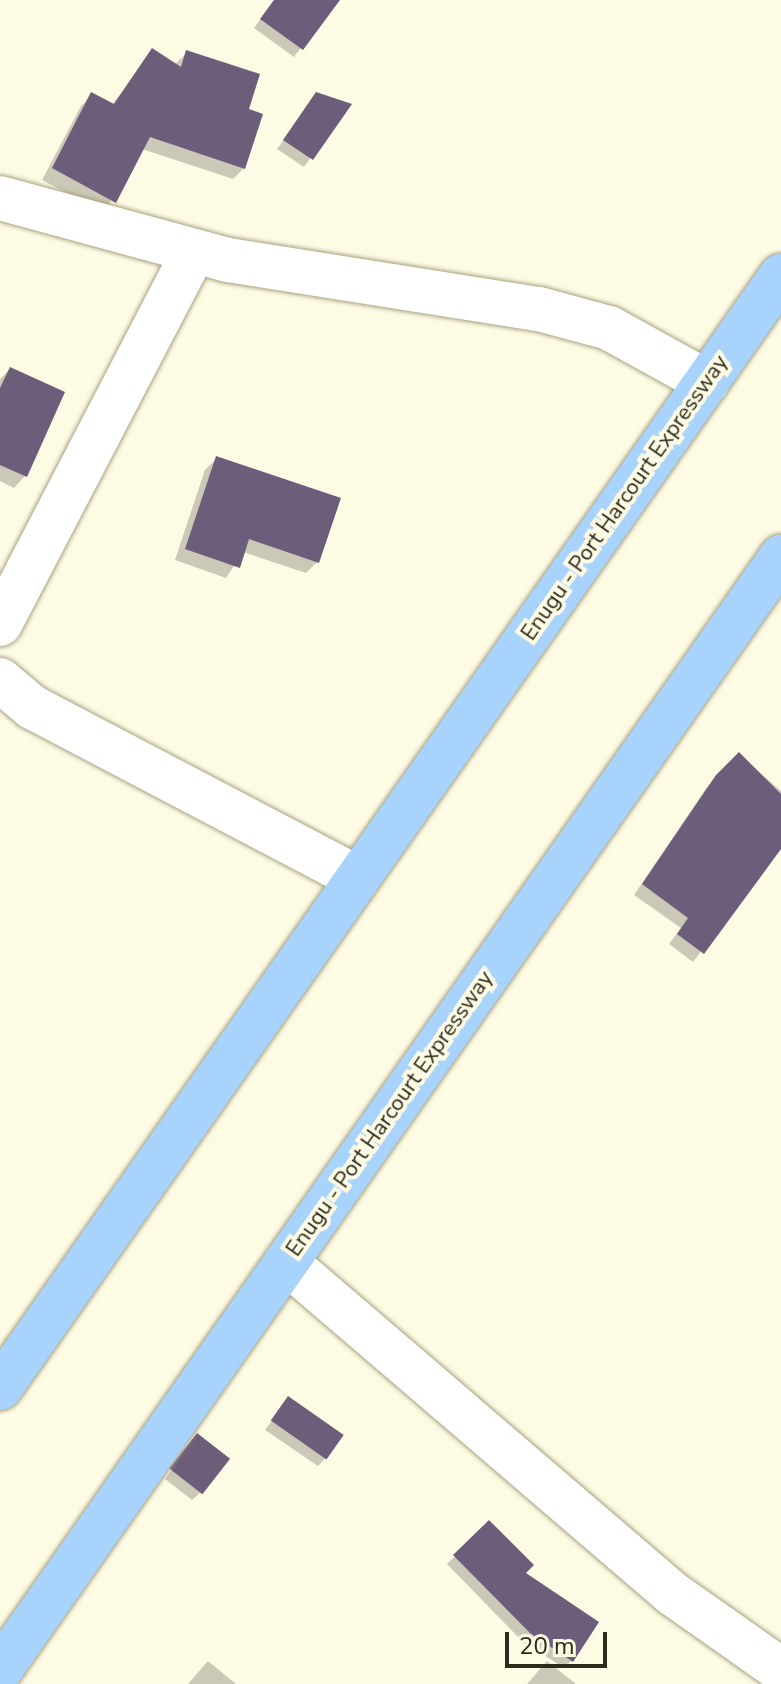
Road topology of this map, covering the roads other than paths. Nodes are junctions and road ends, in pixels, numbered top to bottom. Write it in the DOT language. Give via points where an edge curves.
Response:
graph roads {
  1 [pos="0,198"];
  2 [pos="194,251"];
  3 [pos="781,276"];
  4 [pos="707,382"];
  5 [pos="781,557"];
  6 [pos="15,561"];
  7 [pos="0,624"];
  8 [pos="0,680"];
  9 [pos="358,878"];
  10 [pos="286,1262"];
  11 [pos="0,1388"];
  12 [pos="0,1670"];
  13 [pos="781,1670"];
  1 -- 2 [label="street"];
  2 -- 4 [label="street" via="539,309 609,328"];
  2 -- 6 [label="street"];
  3 -- 4 [label="highway, Enugu - Port Harcourt Expressway"];
  4 -- 9 [label="highway, Enugu - Port Harcourt Expressway"];
  5 -- 10 [label="highway, Enugu - Port Harcourt Expressway"];
  6 -- 7 [label="street"];
  8 -- 9 [label="street" via="32,707"];
  9 -- 11 [label="highway, Enugu - Port Harcourt Expressway"];
  10 -- 12 [label="highway, Enugu - Port Harcourt Expressway"];
  10 -- 13 [label="street" via="673,1594"];
}
